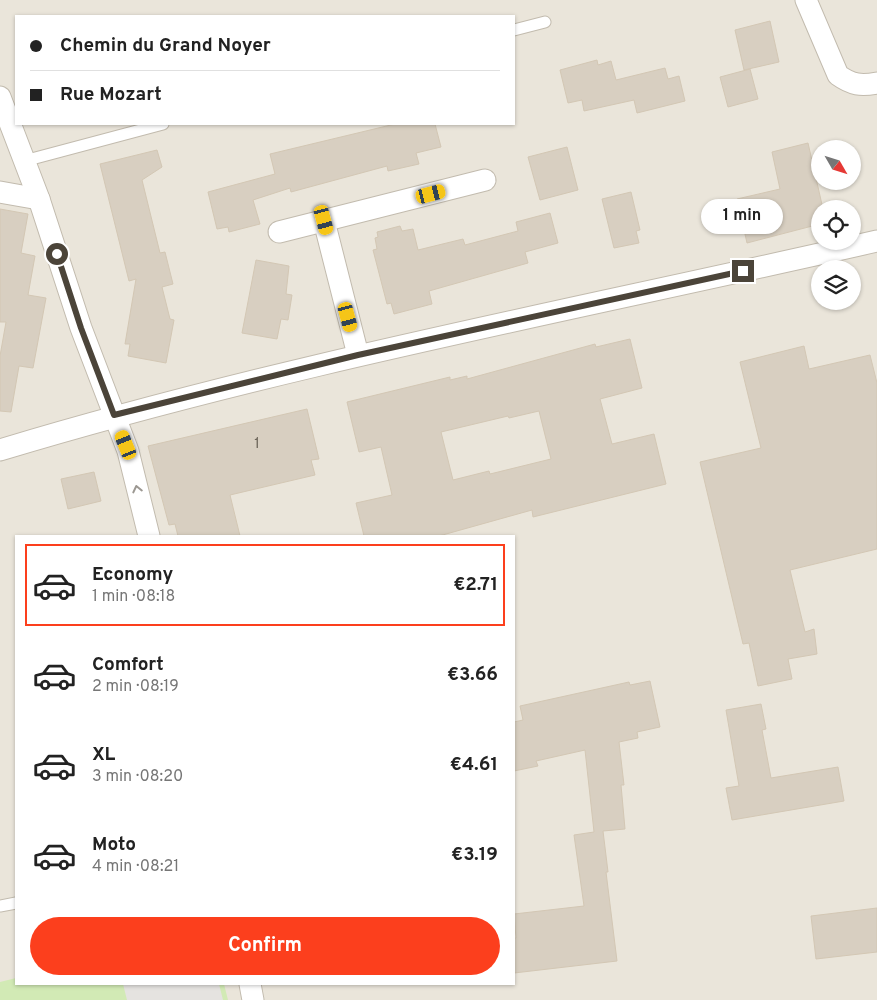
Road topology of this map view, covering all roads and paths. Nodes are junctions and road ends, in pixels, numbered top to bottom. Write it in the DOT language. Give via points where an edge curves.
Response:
graph roads {
  1 [pos="806,0"];
  2 [pos="545,22"];
  3 [pos="515,30"];
  4 [pos="877,83"];
  5 [pos="0,97"];
  6 [pos="159,125"];
  7 [pos="24,161"];
  8 [pos="484,180"];
  9 [pos="0,192"];
  10 [pos="39,199"];
  11 [pos="324,220"];
  12 [pos="279,232"];
  13 [pos="877,242"];
  14 [pos="358,355"];
  15 [pos="114,415"];
  16 [pos="0,450"];
  17 [pos="149,535"];
  18 [pos="15,903"];
  19 [pos="0,906"];
  20 [pos="250,985"];
  21 [pos="253,1000"];
  1 -- 4 [label="street" via="838,76 861,86"];
  2 -- 3 [label="lane"];
  5 -- 7 [label="street"];
  6 -- 7 [label="lane"];
  7 -- 10 [label="street"];
  8 -- 11 [label="street"];
  9 -- 10 [label="street"];
  10 -- 15 [label="street" via="81,328"];
  11 -- 12 [label="street"];
  11 -- 14 [label="street"];
  13 -- 14 [label="street"];
  14 -- 15 [label="street"];
  15 -- 16 [label="street"];
  17 -- 15 [label="street, one-way" via="128,452"];
  18 -- 19 [label="lane"];
  20 -- 21 [label="street"];
}
